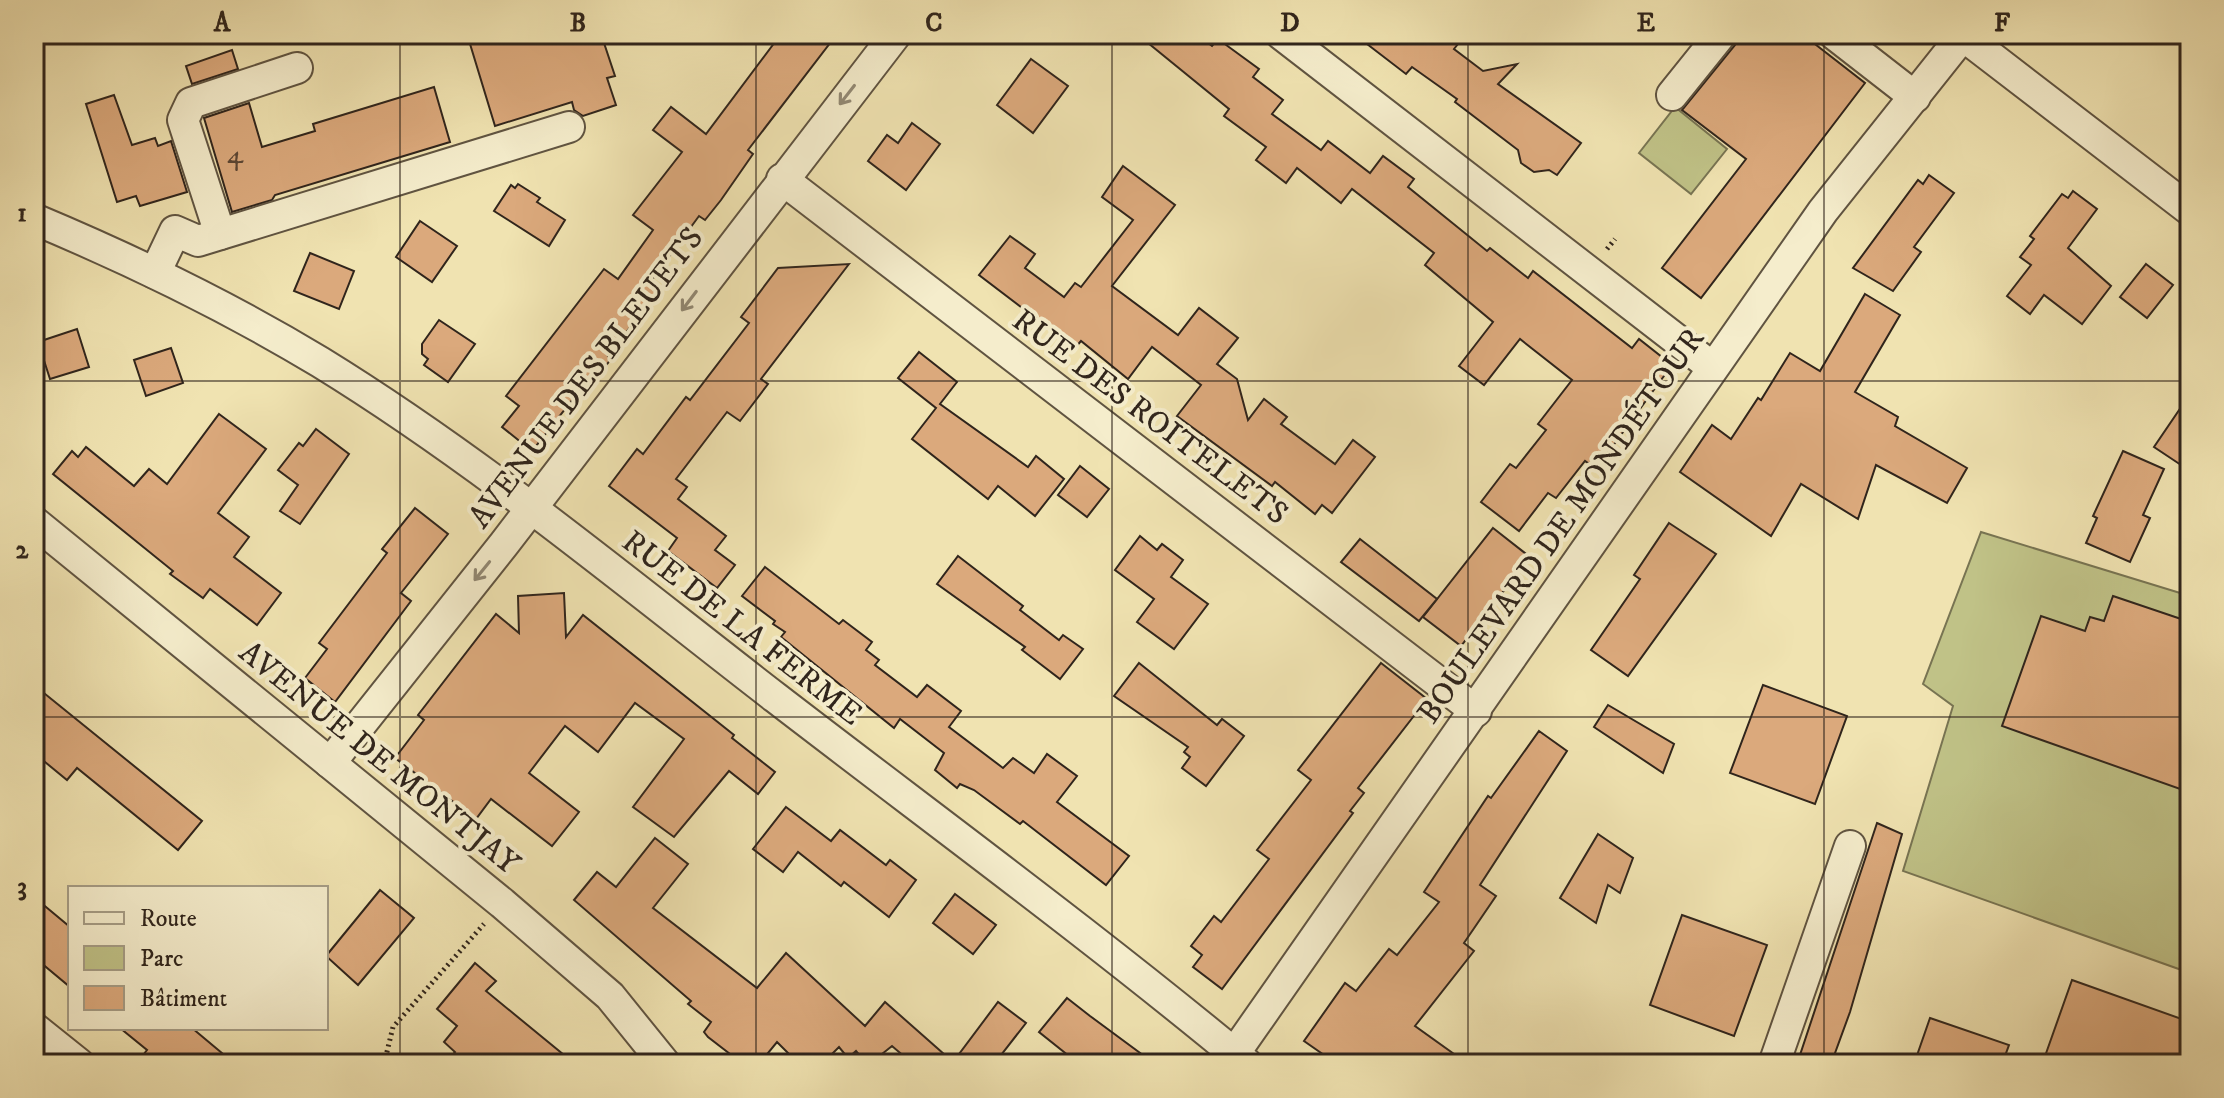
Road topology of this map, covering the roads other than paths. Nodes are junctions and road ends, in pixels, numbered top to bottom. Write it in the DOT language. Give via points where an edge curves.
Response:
graph roads {
  1 [pos="896,34"];
  2 [pos="1281,34"];
  3 [pos="1721,34"];
  4 [pos="1834,34"];
  5 [pos="1962,34"];
  6 [pos="297,68"];
  7 [pos="1672,95"];
  8 [pos="1915,97"];
  9 [pos="569,127"];
  10 [pos="782,179"];
  11 [pos="2190,210"];
  12 [pos="34,219"];
  13 [pos="220,234"];
  14 [pos="34,239"];
  15 [pos="163,278"];
  16 [pos="1712,367"];
  17 [pos="531,510"];
  18 [pos="34,522"];
  19 [pos="1476,711"];
  20 [pos="330,763"];
  21 [pos="1850,846"];
  22 [pos="34,1028"];
  23 [pos="1236,1060"];
  24 [pos="79,1064"];
  25 [pos="665,1064"];
  26 [pos="1774,1064"];
  1 -- 10 [label="street, AVENUE DES BLEUETS, one-way"];
  2 -- 16 [label="street"];
  3 -- 7 [label="street"];
  4 -- 8 [label="street"];
  5 -- 8 [label="street, BOULEVARD DE MONDÉTOUR"];
  5 -- 11 [label="street"];
  6 -- 13 [label="street" via="191,103 183,120"];
  8 -- 16 [label="street, BOULEVARD DE MONDÉTOUR" via="1823,211"];
  9 -- 13 [label="street"];
  10 -- 17 [label="street, AVENUE DES BLEUETS, one-way"];
  10 -- 19 [label="street, RUE DES ROITELETS"];
  12 -- 15 [label="street, RUE DE LA FERME"];
  13 -- 15 [label="street" via="198,241 175,231"];
  14 -- 15 [label="street, RUE DE LA FERME"];
  15 -- 17 [label="street, RUE DE LA FERME" via="322,363"];
  16 -- 19 [label="street, BOULEVARD DE MONDÉTOUR"];
  17 -- 20 [label="street, AVENUE DES BLEUETS, one-way"];
  17 -- 23 [label="street, RUE DE LA FERME"];
  18 -- 20 [label="street, AVENUE DE MONTJAY"];
  19 -- 23 [label="street, BOULEVARD DE MONDÉTOUR"];
  20 -- 25 [label="street, AVENUE DE MONTJAY" via="610,996"];
  21 -- 26 [label="street"];
  22 -- 24 [label="street"];
}
